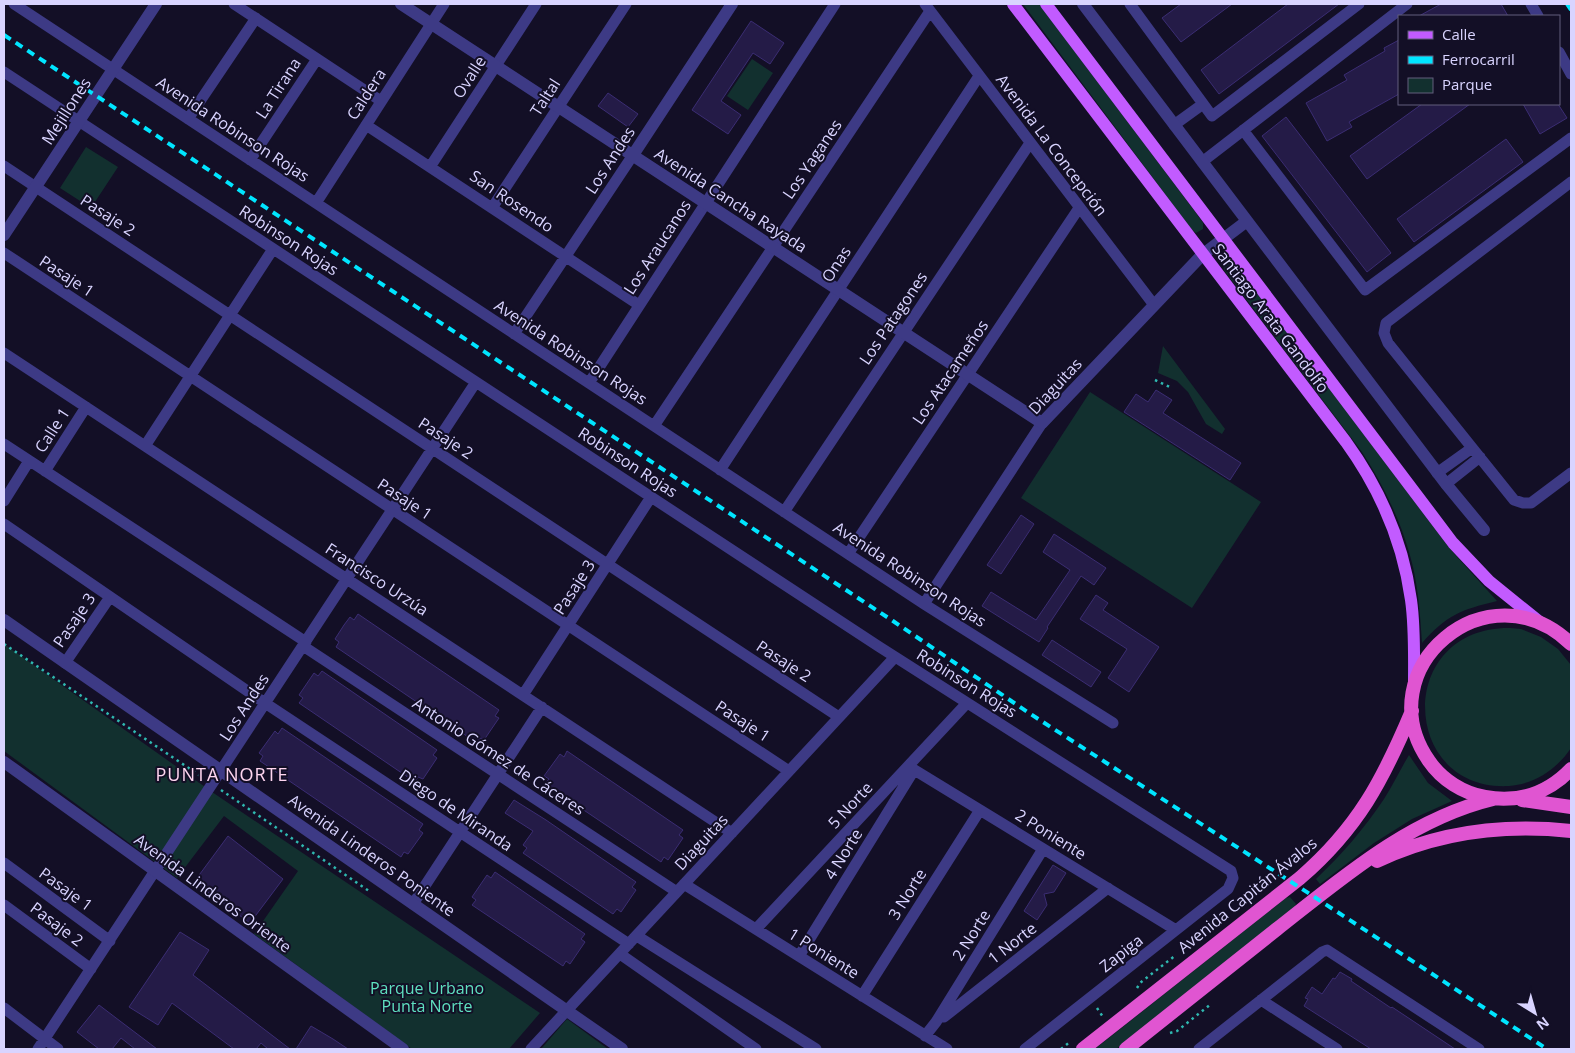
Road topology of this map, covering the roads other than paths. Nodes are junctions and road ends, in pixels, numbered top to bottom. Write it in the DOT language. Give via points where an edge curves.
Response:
graph roads {
  1 [pos="14,4"];
  2 [pos="156,4"];
  3 [pos="234,4"];
  4 [pos="401,4"];
  5 [pos="444,4"];
  6 [pos="536,4"];
  7 [pos="626,4"];
  8 [pos="732,4"];
  9 [pos="835,4"];
  10 [pos="1013,4"];
  11 [pos="1046,4"];
  12 [pos="1082,4"];
  13 [pos="1130,4"];
  14 [pos="1359,4"];
  15 [pos="1407,4"];
  16 [pos="1531,4"];
  17 [pos="928,7"];
  18 [pos="1537,15"];
  19 [pos="256,18"];
  20 [pos="431,24"];
  21 [pos="1560,54"];
  22 [pos="317,58"];
  23 [pos="496,66"];
  24 [pos="113,69"];
  25 [pos="4,72"];
  26 [pos="1571,74"];
  27 [pos="979,76"];
  28 [pos="381,101"];
  29 [pos="1203,104"];
  30 [pos="558,106"];
  31 [pos="188,118"];
  32 [pos="79,122"];
  33 [pos="366,125"];
  34 [pos="1174,125"];
  35 [pos="1243,130"];
  36 [pos="1571,138"];
  37 [pos="1030,143"];
  38 [pos="632,155"];
  39 [pos="250,160"];
  40 [pos="1202,162"];
  41 [pos="4,166"];
  42 [pos="430,167"];
  43 [pos="1571,182"];
  44 [pos="35,187"];
  45 [pos="316,203"];
  46 [pos="706,203"];
  47 [pos="492,208"];
  48 [pos="1079,208"];
  49 [pos="1247,221"];
  50 [pos="4,235"];
  51 [pos="1223,238"];
  52 [pos="773,247"];
  53 [pos="273,249"];
  54 [pos="4,253"];
  55 [pos="1202,255"];
  56 [pos="565,256"];
  57 [pos="838,290"];
  58 [pos="639,305"];
  59 [pos="1154,305"];
  60 [pos="230,316"];
  61 [pos="904,332"];
  62 [pos="514,334"];
  63 [pos="4,353"];
  64 [pos="968,374"];
  65 [pos="190,376"];
  66 [pos="476,382"];
  67 [pos="589,383"];
  68 [pos="86,408"];
  69 [pos="1042,422"];
  70 [pos="654,426"];
  71 [pos="4,444"];
  72 [pos="145,446"];
  73 [pos="1472,448"];
  74 [pos="432,449"];
  75 [pos="1480,457"];
  76 [pos="29,461"];
  77 [pos="720,470"];
  78 [pos="45,471"];
  79 [pos="1437,473"];
  80 [pos="1571,473"];
  81 [pos="1446,484"];
  82 [pos="651,497"];
  83 [pos="4,501"];
  84 [pos="392,510"];
  85 [pos="784,512"];
  86 [pos="4,524"];
  87 [pos="1484,530"];
  88 [pos="848,554"];
  89 [pos="608,564"];
  90 [pos="347,579"];
  91 [pos="110,597"];
  92 [pos="924,604"];
  93 [pos="4,620"];
  94 [pos="1541,623"];
  95 [pos="568,625"];
  96 [pos="304,644"];
  97 [pos="1571,644"];
  98 [pos="895,657"];
  99 [pos="65,662"];
  100 [pos="1414,690"];
  101 [pos="523,695"];
  102 [pos="266,703"];
  103 [pos="967,703"];
  104 [pos="542,707"];
  105 [pos="1412,711"];
  106 [pos="839,717"];
  107 [pos="1113,724"];
  108 [pos="4,762"];
  109 [pos="911,768"];
  110 [pos="1571,769"];
  111 [pos="221,771"];
  112 [pos="789,771"];
  113 [pos="498,775"];
  114 [pos="1493,799"];
  115 [pos="1514,799"];
  116 [pos="1571,807"];
  117 [pos="980,810"];
  118 [pos="1571,832"];
  119 [pos="460,833"];
  120 [pos="732,833"];
  121 [pos="1044,849"];
  122 [pos="4,863"];
  123 [pos="155,871"];
  124 [pos="1232,878"];
  125 [pos="1333,886"];
  126 [pos="681,888"];
  127 [pos="1108,888"];
  128 [pos="413,904"];
  129 [pos="4,905"];
  130 [pos="756,929"];
  131 [pos="1176,930"];
  132 [pos="110,940"];
  133 [pos="633,940"];
  134 [pos="620,954"];
  135 [pos="799,956"];
  136 [pos="91,969"];
  137 [pos="862,996"];
  138 [pos="1261,1000"];
  139 [pos="4,1008"];
  140 [pos="567,1010"];
  141 [pos="936,1022"];
  142 [pos="925,1036"];
  143 [pos="42,1044"];
  144 [pos="1332,1048"];
  145 [pos="58,1049"];
  146 [pos="403,1049"];
  147 [pos="531,1049"];
  148 [pos="622,1049"];
  149 [pos="756,1049"];
  150 [pos="816,1049"];
  151 [pos="947,1049"];
  152 [pos="1025,1049"];
  153 [pos="1083,1049"];
  154 [pos="1126,1049"];
  155 [pos="1199,1049"];
  156 [pos="1479,1049"];
  1 -- 24 [label="street, Avenida Robinson Rojas"];
  2 -- 24 [label="street, Mejillones"];
  3 -- 19 [label="street"];
  4 -- 20 [label="street, Avenida Cancha Rayada"];
  5 -- 20 [label="street, Caldera"];
  6 -- 23 [label="street, Ovalle"];
  7 -- 30 [label="street, Taltal"];
  8 -- 38 [label="street, Los Andes"];
  9 -- 46 [label="street, Los Araucanos"];
  10 -- 55 [label="main road, Santiago Arata Gandolfo"];
  11 -- 51 [label="main road, Santiago Arata Gandolfo"];
  12 -- 34 [label="street"];
  13 -- 29 [label="street"];
  14 -- 29 [label="street" via="1212,116"];
  15 -- 35 [label="street"];
  16 -- 18 [label="street"];
  17 -- 27 [label="street, Avenida La Concepción"];
  17 -- 52 [label="street, Los Yaganes"];
  19 -- 22 [label="street"];
  19 -- 31 [label="street"];
  20 -- 23 [label="street, Avenida Cancha Rayada"];
  20 -- 28 [label="street, Caldera"];
  21 -- 26 [label="street"];
  22 -- 28 [label="street"];
  22 -- 39 [label="street, La Tirana"];
  23 -- 30 [label="street, Avenida Cancha Rayada"];
  23 -- 42 [label="street, Ovalle"];
  24 -- 31 [label="street, Avenida Robinson Rojas"];
  24 -- 32 [label="street, Mejillones"];
  25 -- 32 [label="street, Robinson Rojas"];
  27 -- 37 [label="street, Avenida La Concepción"];
  27 -- 57 [label="street, Onas"];
  28 -- 33 [label="street, Caldera"];
  29 -- 34 [label="street"];
  30 -- 38 [label="street, Avenida Cancha Rayada"];
  30 -- 47 [label="street, Taltal"];
  31 -- 39 [label="street, Avenida Robinson Rojas"];
  32 -- 44 [label="street, Mejillones"];
  32 -- 53 [label="street, Robinson Rojas"];
  33 -- 42 [label="street, San Rosendo"];
  33 -- 45 [label="street, Caldera"];
  34 -- 40 [label="street"];
  35 -- 36 [label="street" via="1365,290"];
  35 -- 40 [label="street"];
  37 -- 48 [label="street, Avenida La Concepción"];
  37 -- 61 [label="street, Los Patagones"];
  38 -- 46 [label="street, Avenida Cancha Rayada"];
  38 -- 56 [label="street, Los Andes"];
  39 -- 45 [label="street, Avenida Robinson Rojas"];
  40 -- 49 [label="street"];
  41 -- 44 [label="street"];
  42 -- 47 [label="street, San Rosendo"];
  43 -- 73 [label="street" via="1386,323 1384,333 1388,342"];
  44 -- 50 [label="street, Mejillones"];
  44 -- 60 [label="street, Pasaje 2"];
  45 -- 62 [label="street, Avenida Robinson Rojas"];
  46 -- 52 [label="street, Avenida Cancha Rayada"];
  46 -- 58 [label="street, Los Araucanos"];
  47 -- 56 [label="street, San Rosendo"];
  48 -- 59 [label="street, Avenida La Concepción"];
  48 -- 64 [label="street, Los Atacameños"];
  49 -- 51 [label="street, Diaguitas"];
  49 -- 79 [label="street"];
  51 -- 55 [label="street, Diaguitas"];
  51 -- 94 [label="main road, Santiago Arata Gandolfo" via="1453,543 1489,581"];
  52 -- 57 [label="street, Avenida Cancha Rayada"];
  52 -- 70 [label="street, Los Yaganes"];
  53 -- 60 [label="street"];
  53 -- 66 [label="street, Robinson Rojas"];
  54 -- 65 [label="street, Pasaje 1"];
  55 -- 59 [label="street, Diaguitas"];
  55 -- 100 [label="main road, Santiago Arata Gandolfo" via="1351,449 1382,501 1409,586"];
  56 -- 58 [label="street, San Rosendo"];
  56 -- 62 [label="street, Los Andes"];
  57 -- 61 [label="street, Avenida Cancha Rayada"];
  57 -- 77 [label="street, Onas"];
  58 -- 67 [label="street, Los Araucanos"];
  59 -- 69 [label="street, Diaguitas"];
  60 -- 65 [label="street"];
  60 -- 74 [label="street, Pasaje 2"];
  61 -- 64 [label="street, Avenida Cancha Rayada"];
  61 -- 85 [label="street, Los Patagones"];
  62 -- 67 [label="street, Avenida Robinson Rojas"];
  63 -- 68 [label="street, Francisco Urzúa"];
  64 -- 69 [label="street, Avenida Cancha Rayada"];
  64 -- 88 [label="street, Los Atacameños"];
  65 -- 72 [label="street"];
  65 -- 84 [label="street, Pasaje 1"];
  66 -- 74 [label="street, Los Andes"];
  66 -- 82 [label="street, Robinson Rojas"];
  67 -- 70 [label="street, Avenida Robinson Rojas"];
  68 -- 72 [label="street, Francisco Urzúa"];
  68 -- 78 [label="street, Calle 1"];
  69 -- 92 [label="street, Diaguitas"];
  70 -- 77 [label="street, Avenida Robinson Rojas"];
  71 -- 76 [label="street"];
  72 -- 90 [label="street, Francisco Urzúa"];
  73 -- 75 [label="street"];
  73 -- 79 [label="street"];
  74 -- 84 [label="street, Los Andes"];
  74 -- 89 [label="street, Pasaje 2"];
  75 -- 80 [label="street" via="1514,500 1523,503 1531,503"];
  75 -- 81 [label="street"];
  76 -- 78 [label="street"];
  76 -- 83 [label="street"];
  77 -- 85 [label="street, Avenida Robinson Rojas"];
  78 -- 96 [label="street"];
  79 -- 81 [label="street"];
  81 -- 87 [label="street"];
  82 -- 89 [label="street, Pasaje 3"];
  82 -- 98 [label="street, Robinson Rojas"];
  84 -- 90 [label="street, Los Andes"];
  84 -- 95 [label="street, Pasaje 1"];
  85 -- 88 [label="street, Avenida Robinson Rojas"];
  86 -- 91 [label="street"];
  88 -- 92 [label="street, Avenida Robinson Rojas"];
  89 -- 95 [label="street, Pasaje 3"];
  89 -- 106 [label="street, Pasaje 2"];
  90 -- 96 [label="street, Los Andes"];
  90 -- 101 [label="street, Francisco Urzúa"];
  91 -- 99 [label="street, Pasaje 3"];
  91 -- 102 [label="street"];
  92 -- 107 [label="street, Avenida Robinson Rojas"];
  93 -- 99 [label="street, Avenida Linderos Poniente"];
  94 -- 97 [label="highway"];
  94 -- 100 [label="highway" via="1501,616 1462,626 1431,652"];
  95 -- 101 [label="street, Pasaje 3"];
  95 -- 112 [label="street, Pasaje 1"];
  96 -- 102 [label="street, Los Andes"];
  96 -- 113 [label="street, Antonio Gómez de Cáceres"];
  98 -- 103 [label="street, Robinson Rojas"];
  98 -- 106 [label="street, Diaguitas"];
  99 -- 111 [label="street, Avenida Linderos Poniente"];
  100 -- 105 [label="highway"];
  101 -- 104 [label="street, Francisco Urzúa"];
  102 -- 111 [label="street, Los Andes"];
  102 -- 119 [label="street, Diego de Miranda"];
  103 -- 109 [label="street, 5 Norte"];
  103 -- 124 [label="street, Robinson Rojas" via="1229,869"];
  104 -- 113 [label="street"];
  104 -- 120 [label="street, Francisco Urzúa"];
  105 -- 114 [label="highway" via="1420,745 1440,774 1459,788"];
  105 -- 153 [label="highway, Avenida Capitán Ávalos" via="1376,788 1333,848 1300,878"];
  106 -- 112 [label="street, Diaguitas"];
  108 -- 123 [label="street, Avenida Linderos Oriente"];
  109 -- 117 [label="street, 2 Poniente"];
  109 -- 130 [label="street, 5 Norte"];
  109 -- 135 [label="street, 4 Norte"];
  110 -- 115 [label="highway" via="1541,792"];
  111 -- 123 [label="street, Los Andes"];
  111 -- 128 [label="street, Avenida Linderos Poniente"];
  112 -- 120 [label="street, Diaguitas"];
  113 -- 119 [label="street"];
  113 -- 126 [label="street, Antonio Gómez de Cáceres"];
  114 -- 115 [label="highway"];
  114 -- 125 [label="highway" via="1454,810 1411,832 1374,854"];
  115 -- 116 [label="highway"];
  117 -- 121 [label="street, 2 Poniente"];
  117 -- 137 [label="street, 3 Norte"];
  118 -- 125 [label="highway" via="1508,829 1447,837 1387,856"];
  119 -- 128 [label="street"];
  119 -- 133 [label="street, Diego de Miranda"];
  120 -- 126 [label="street, Diaguitas"];
  121 -- 127 [label="street, 2 Poniente"];
  121 -- 141 [label="street, 2 Norte"];
  122 -- 132 [label="street, Pasaje 1"];
  123 -- 132 [label="street, Los Andes"];
  123 -- 146 [label="street, Avenida Linderos Oriente"];
  124 -- 131 [label="street, Zapiga" via="1228,889"];
  125 -- 154 [label="highway"];
  126 -- 130 [label="street, 1 Poniente"];
  126 -- 133 [label="street, Diaguitas"];
  127 -- 131 [label="street, 2 Poniente"];
  127 -- 141 [label="street, 1 Norte"];
  128 -- 140 [label="street, Avenida Linderos Poniente"];
  129 -- 136 [label="street, Pasaje 2"];
  130 -- 135 [label="street, 1 Poniente"];
  131 -- 152 [label="street, Zapiga"];
  132 -- 136 [label="street, Los Andes"];
  133 -- 134 [label="street, Diaguitas"];
  133 -- 150 [label="street, Diego de Miranda"];
  134 -- 140 [label="street, Diaguitas"];
  134 -- 149 [label="street"];
  135 -- 137 [label="street, 1 Poniente"];
  136 -- 143 [label="street, Los Andes"];
  137 -- 142 [label="street, 1 Poniente"];
  138 -- 144 [label="street"];
  138 -- 155 [label="street"];
  138 -- 156 [label="street" via="1322,952 1332,951"];
  139 -- 143 [label="street"];
  140 -- 147 [label="street, Diaguitas"];
  140 -- 148 [label="street, Avenida Linderos Poniente"];
  141 -- 142 [label="street, 2 Norte"];
  142 -- 151 [label="street, 1 Poniente"];
  143 -- 145 [label="street"];
}
